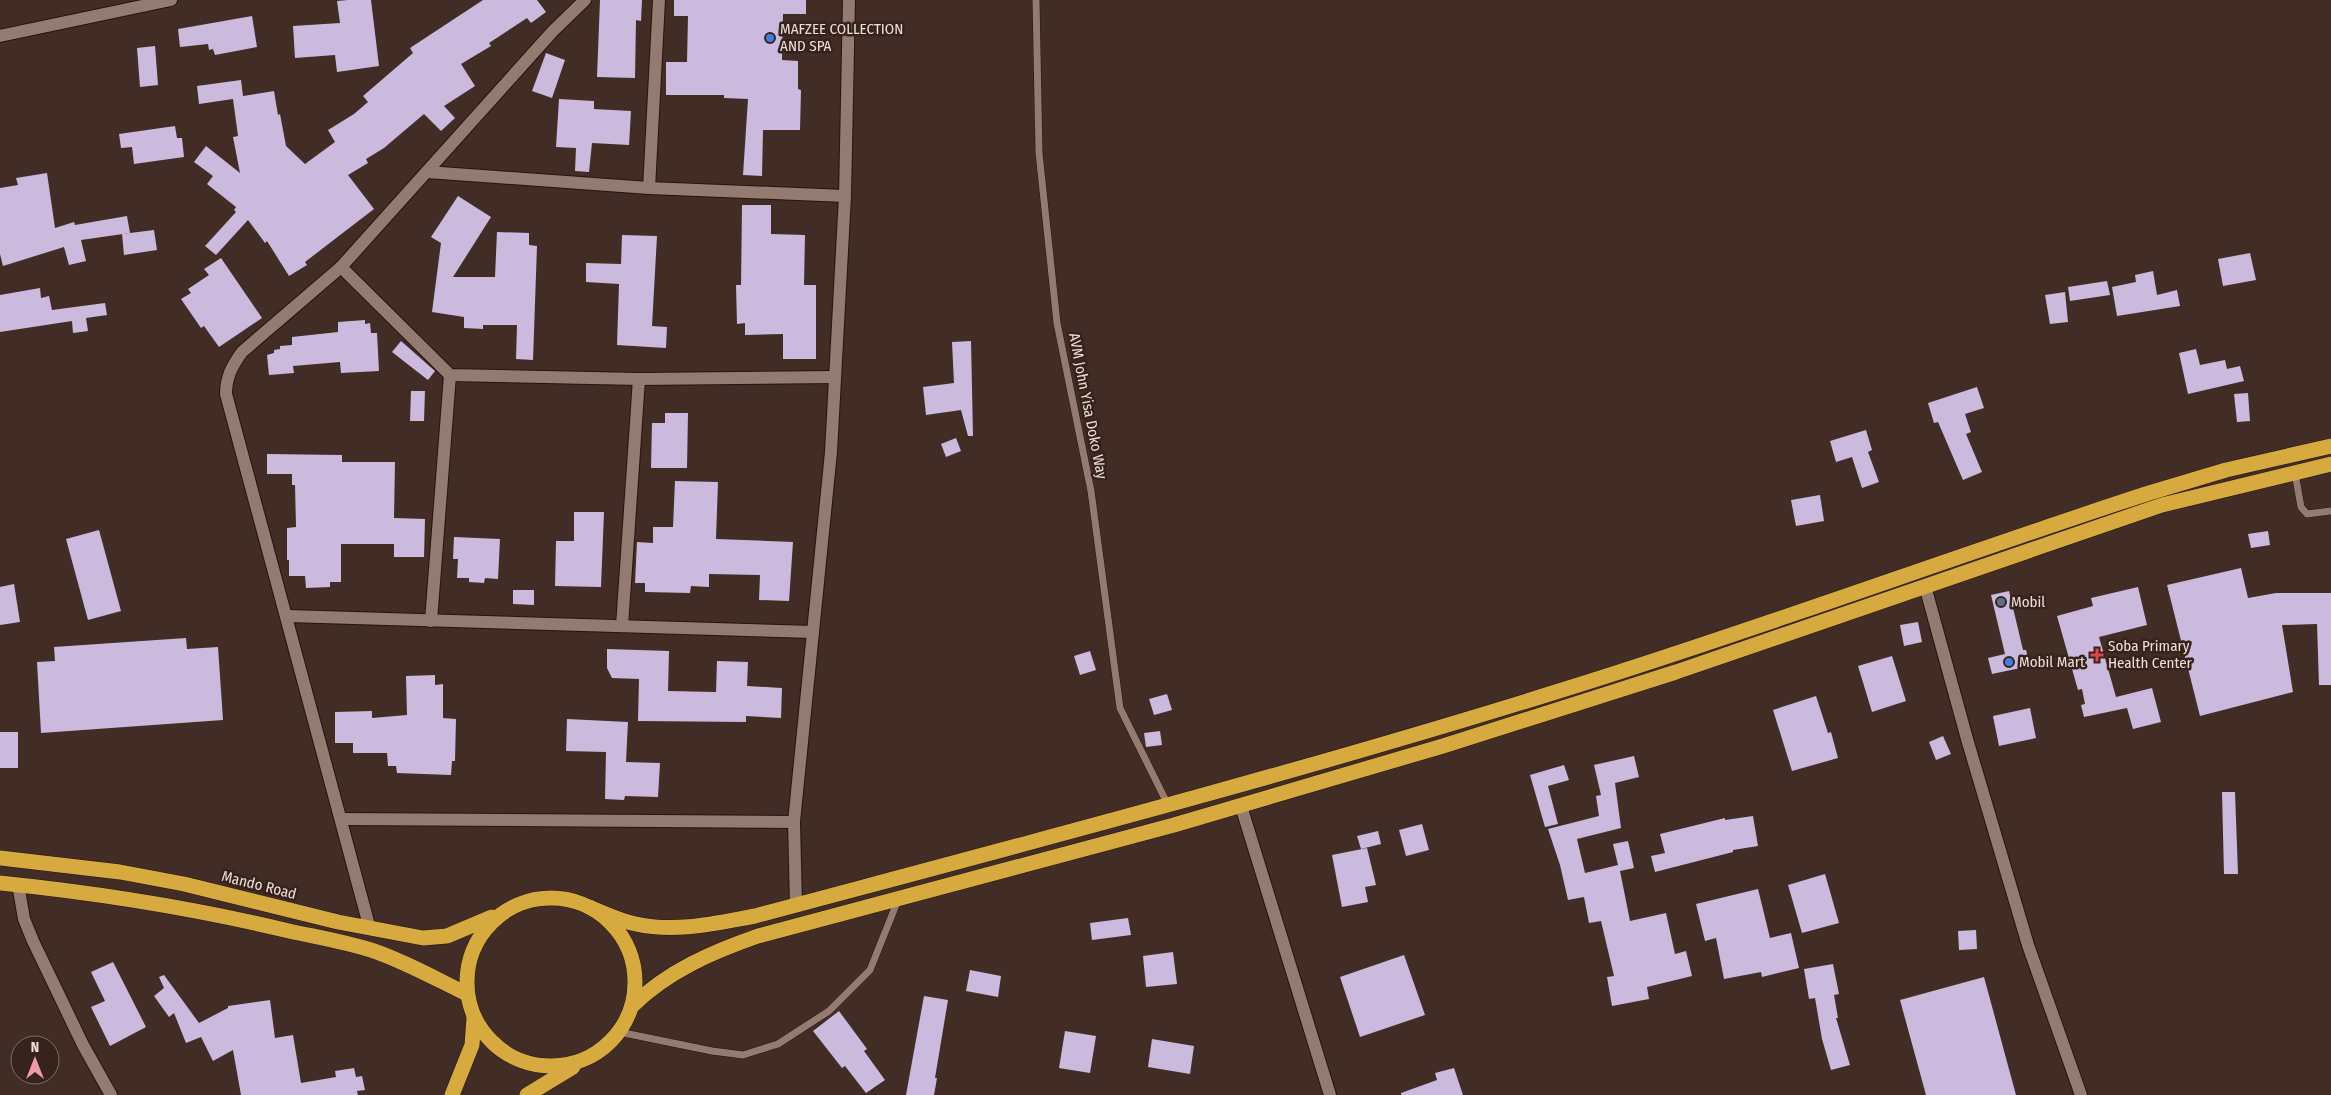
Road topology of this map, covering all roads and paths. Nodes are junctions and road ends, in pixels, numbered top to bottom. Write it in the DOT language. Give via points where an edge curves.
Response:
graph roads {
  1 [pos="171,0"];
  2 [pos="585,0"];
  3 [pos="660,0"];
  4 [pos="849,0"];
  5 [pos="1036,0"];
  6 [pos="0,36"];
  7 [pos="427,172"];
  8 [pos="649,188"];
  9 [pos="845,196"];
  10 [pos="340,267"];
  11 [pos="450,375"];
  12 [pos="835,377"];
  13 [pos="639,379"];
  14 [pos="2331,446"];
  15 [pos="2331,464"];
  16 [pos="2295,473"];
  17 [pos="2331,511"];
  18 [pos="1925,586"];
  19 [pos="288,616"];
  20 [pos="431,620"];
  21 [pos="622,626"];
  22 [pos="813,632"];
  23 [pos="1168,805"];
  24 [pos="1241,806"];
  25 [pos="341,819"];
  26 [pos="794,822"];
  27 [pos="0,858"];
  28 [pos="0,883"];
  29 [pos="18,884"];
  30 [pos="899,899"];
  31 [pos="796,905"];
  32 [pos="589,906"];
  33 [pos="504,911"];
  34 [pos="370,929"];
  35 [pos="467,994"];
  36 [pos="632,1006"];
  37 [pos="474,1018"];
  38 [pos="619,1032"];
  39 [pos="598,1053"];
  40 [pos="111,1095"];
  41 [pos="452,1095"];
  42 [pos="527,1095"];
  43 [pos="1330,1095"];
  44 [pos="2081,1095"];
  1 -- 6 [label="street"];
  2 -- 7 [label="street" via="553,31"];
  3 -- 8 [label="street"];
  4 -- 9 [label="street"];
  5 -- 23 [label="lane, AVM John Yisa Doko Way" via="1039,153 1058,323 1091,492 1120,708"];
  7 -- 8 [label="street"];
  7 -- 10 [label="street"];
  8 -- 9 [label="street"];
  9 -- 12 [label="street"];
  10 -- 11 [label="street"];
  10 -- 19 [label="street" via="242,352 226,382 226,394"];
  11 -- 13 [label="street"];
  11 -- 20 [label="street"];
  12 -- 13 [label="street"];
  12 -- 22 [label="street"];
  13 -- 21 [label="street"];
  14 -- 23 [label="highway" via="2226,470 2149,493 1564,690"];
  15 -- 16 [label="highway"];
  16 -- 17 [label="lane" via="2301,508 2307,514"];
  16 -- 18 [label="highway" via="2162,505"];
  18 -- 24 [label="highway" via="1676,672"];
  18 -- 44 [label="street" via="2028,945"];
  19 -- 20 [label="street"];
  19 -- 25 [label="street"];
  20 -- 21 [label="street"];
  21 -- 22 [label="street"];
  22 -- 26 [label="street"];
  23 -- 31 [label="highway"];
  24 -- 30 [label="highway"];
  24 -- 43 [label="street"];
  25 -- 26 [label="street"];
  25 -- 34 [label="street"];
  26 -- 31 [label="street"];
  27 -- 34 [label="highway, Mando Road" via="175,882"];
  28 -- 29 [label="highway"];
  29 -- 35 [label="highway" via="162,903 362,948 411,966"];
  29 -- 40 [label="street" via="24,919 32,941"];
  30 -- 36 [label="highway" via="724,948 669,976"];
  30 -- 38 [label="lane" via="870,970 829,1011 778,1044 743,1054"];
  31 -- 32 [label="highway" via="686,928 636,924"];
  32 -- 33 [label="highway" via="561,898 532,900"];
  32 -- 36 [label="highway" via="613,924 629,948 636,977"];
  33 -- 34 [label="highway, Mando Road" via="447,936 423,938"];
  33 -- 35 [label="highway" via="482,933 468,962"];
  35 -- 37 [label="highway"];
  36 -- 38 [label="highway"];
  37 -- 39 [label="highway" via="491,1041 514,1058 524,1061 542,1066 571,1064"];
  37 -- 41 [label="highway" via="472,1046"];
  38 -- 39 [label="highway"];
  39 -- 42 [label="highway"];
}
